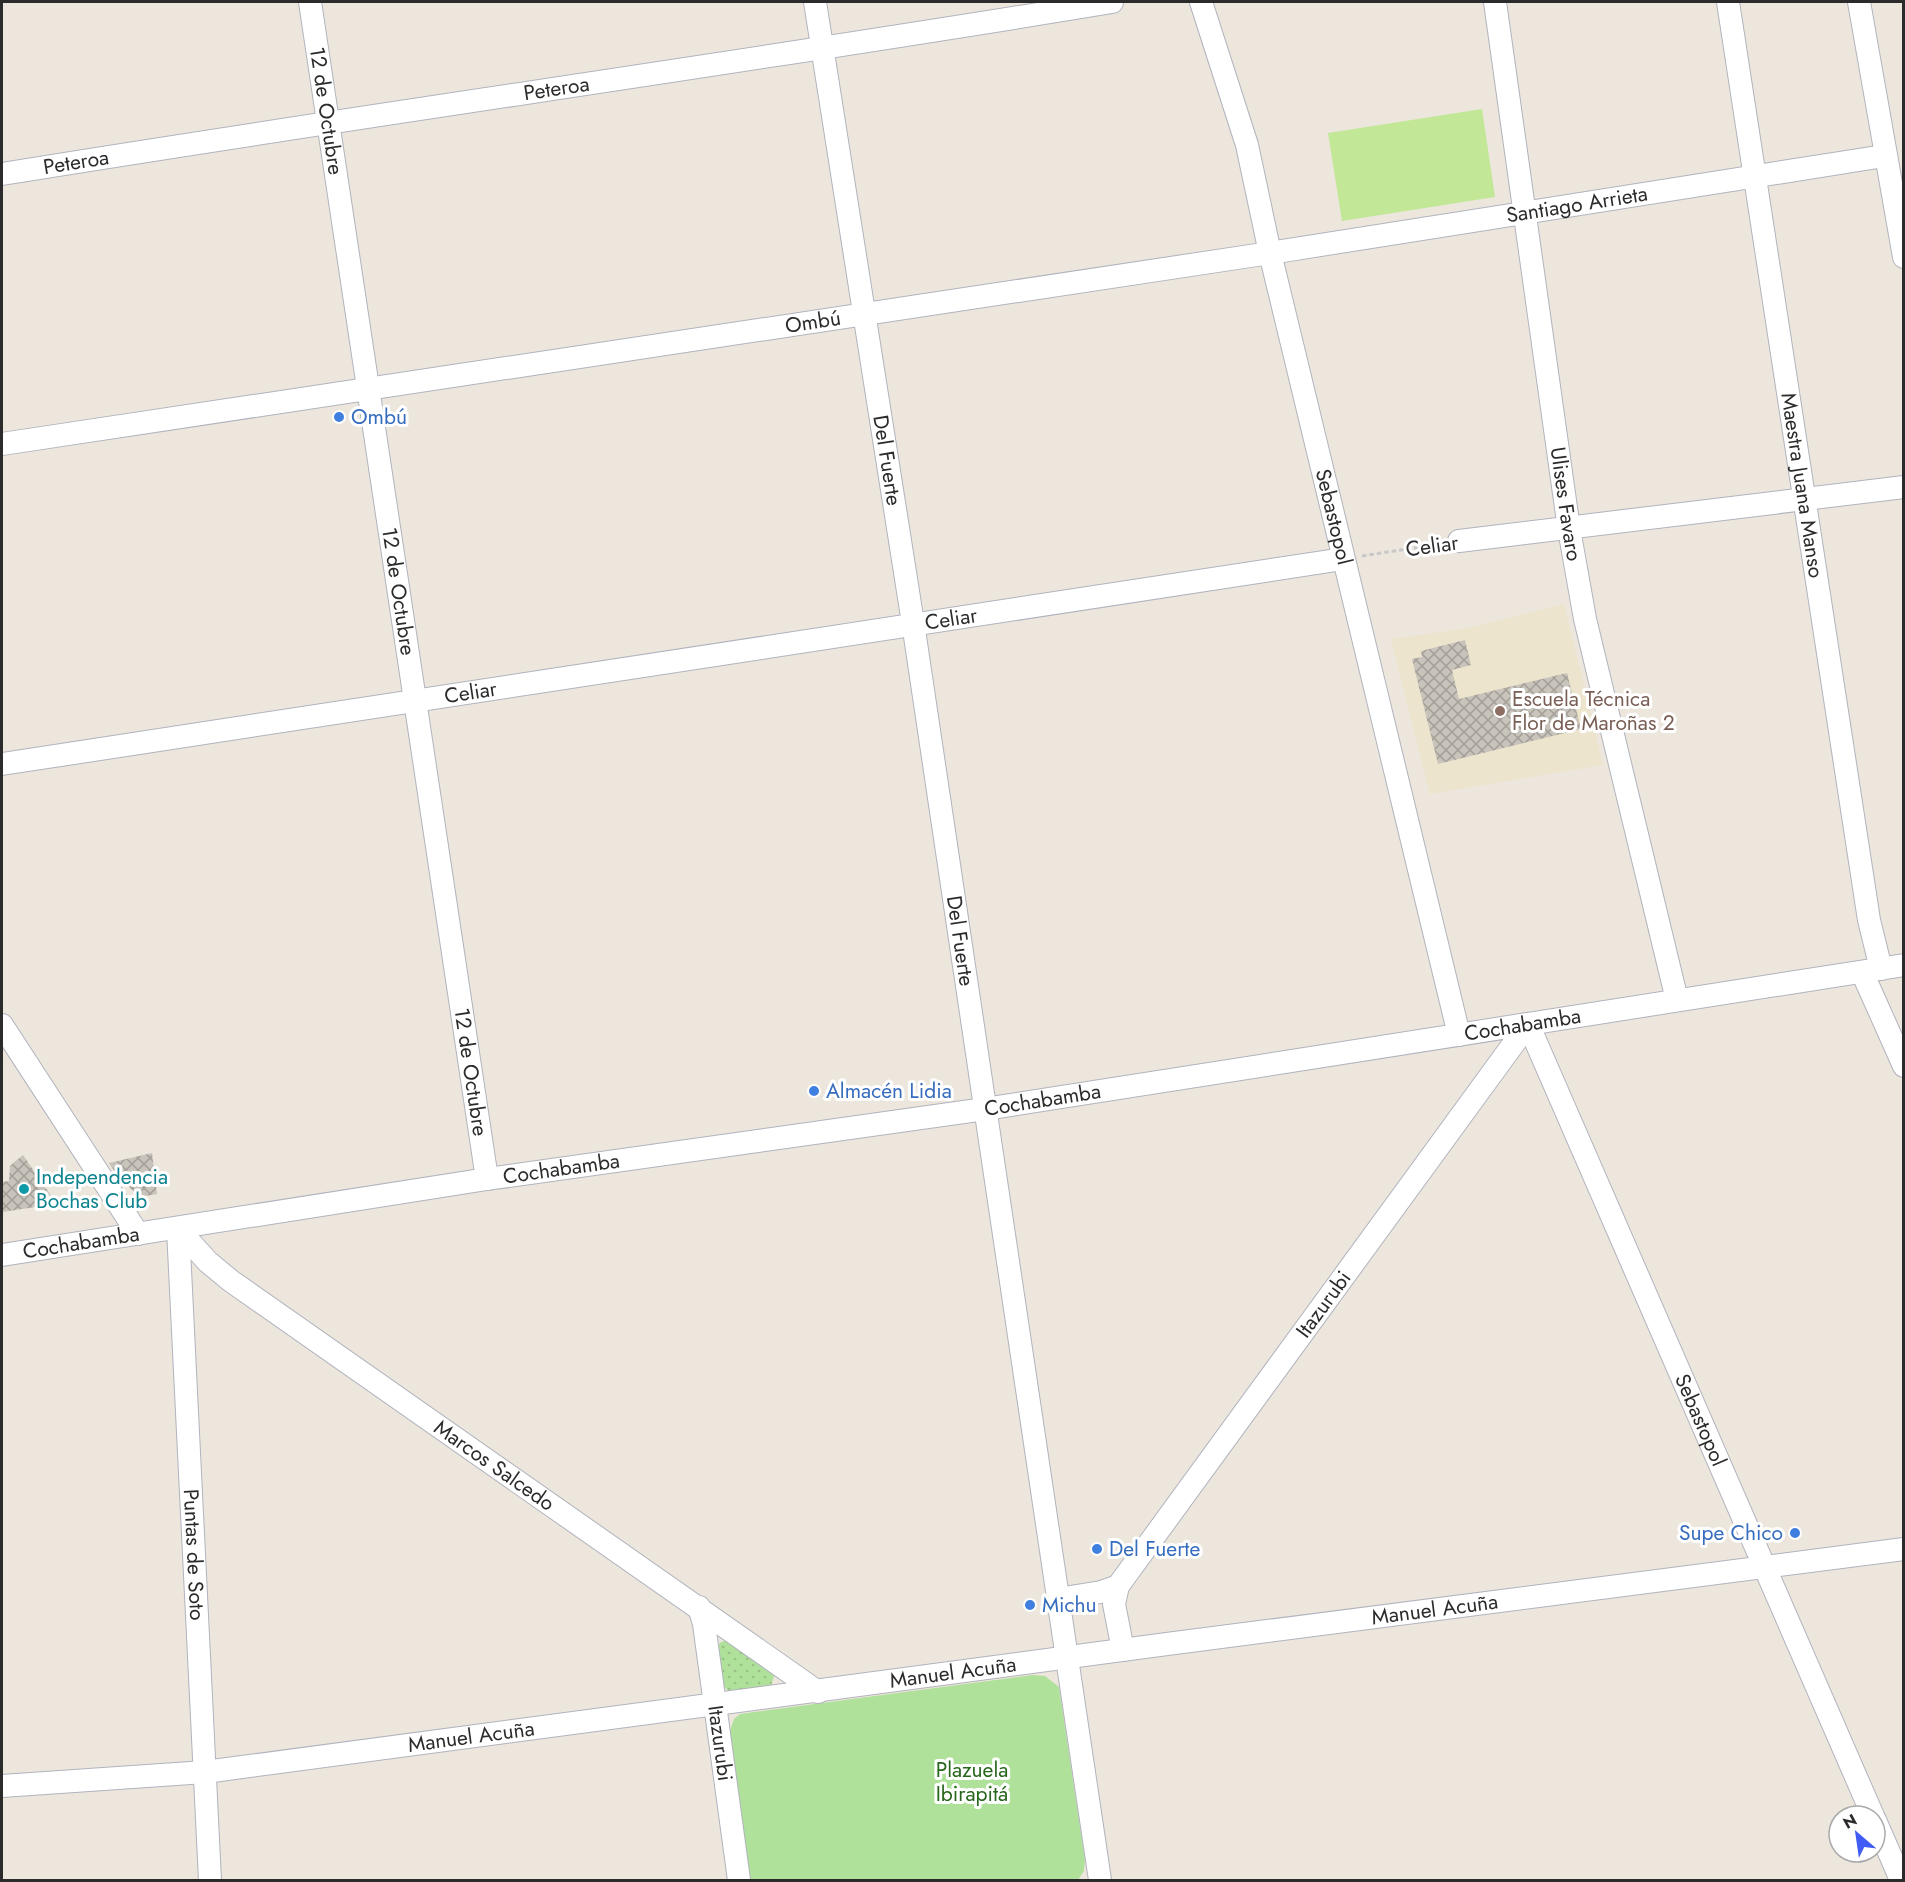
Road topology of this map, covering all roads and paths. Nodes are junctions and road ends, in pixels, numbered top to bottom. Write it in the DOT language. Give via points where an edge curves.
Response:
graph roads {
  1 [pos="310,2"];
  2 [pos="815,2"];
  3 [pos="1113,2"];
  4 [pos="1201,2"];
  5 [pos="1495,2"];
  6 [pos="1728,2"];
  7 [pos="1859,2"];
  8 [pos="823,50"];
  9 [pos="329,121"];
  10 [pos="1884,156"];
  11 [pos="2,174"];
  12 [pos="1756,177"];
  13 [pos="1526,212"];
  14 [pos="1270,253"];
  15 [pos="1904,257"];
  16 [pos="865,314"];
  17 [pos="368,389"];
  18 [pos="2,444"];
  19 [pos="1904,487"];
  20 [pos="1805,500"];
  21 [pos="1569,529"];
  22 [pos="1459,541"];
  23 [pos="1343,559"];
  24 [pos="913,623"];
  25 [pos="415,700"];
  26 [pos="2,764"];
  27 [pos="1904,965"];
  28 [pos="1871,970"];
  29 [pos="1677,1000"];
  30 [pos="1528,1024"];
  31 [pos="2,1025"];
  32 [pos="1459,1035"];
  33 [pos="1904,1066"];
  34 [pos="985,1109"];
  35 [pos="488,1179"];
  36 [pos="178,1228"];
  37 [pos="138,1234"];
  38 [pos="2,1255"];
  39 [pos="1904,1549"];
  40 [pos="1767,1567"];
  41 [pos="1118,1586"];
  42 [pos="1058,1599"];
  43 [pos="699,1607"];
  44 [pos="1123,1650"];
  45 [pos="1068,1658"];
  46 [pos="818,1692"];
  47 [pos="714,1706"];
  48 [pos="204,1772"];
  49 [pos="2,1786"];
  50 [pos="1868,1804"];
  51 [pos="1887,1848"];
  52 [pos="210,1881"];
  53 [pos="739,1881"];
  54 [pos="1100,1881"];
  55 [pos="1901,1881"];
  1 -- 9 [label="street, 12 de Octubre"];
  2 -- 8 [label="street, Del Fuerte"];
  3 -- 8 [label="street, Peteroa"];
  4 -- 14 [label="street, Sebastopol" via="1247,145"];
  5 -- 13 [label="street, Ulises Favaro"];
  6 -- 12 [label="street, Maestra Juana Manso"];
  7 -- 10 [label="street"];
  8 -- 9 [label="street, Peteroa"];
  8 -- 16 [label="street, Del Fuerte"];
  9 -- 11 [label="street, Peteroa"];
  9 -- 17 [label="street, 12 de Octubre"];
  10 -- 12 [label="street, Santiago Arrieta"];
  10 -- 15 [label="street"];
  12 -- 13 [label="street, Santiago Arrieta"];
  12 -- 20 [label="street, Maestra Juana Manso"];
  13 -- 14 [label="street, Santiago Arrieta"];
  13 -- 21 [label="street, Ulises Favaro"];
  14 -- 16 [label="street, Ombú"];
  14 -- 23 [label="street, Sebastopol"];
  16 -- 17 [label="street, Ombú"];
  16 -- 24 [label="street, Del Fuerte"];
  17 -- 18 [label="street, Ombú"];
  17 -- 25 [label="street, 12 de Octubre"];
  19 -- 20 [label="street, Celiar"];
  20 -- 21 [label="street, Celiar"];
  20 -- 28 [label="street, Maestra Juana Manso" via="1869,920"];
  21 -- 22 [label="street, Celiar"];
  21 -- 29 [label="street, Ulises Favaro" via="1585,619"];
  22 -- 23 [label="path, Celiar"];
  23 -- 24 [label="street, Celiar"];
  23 -- 32 [label="street, Sebastopol"];
  24 -- 25 [label="street, Celiar"];
  24 -- 34 [label="street, Del Fuerte"];
  25 -- 26 [label="street, Celiar"];
  25 -- 35 [label="street, 12 de Octubre"];
  27 -- 28 [label="street, Cochabamba"];
  28 -- 29 [label="street, Cochabamba"];
  28 -- 33 [label="street, Maestra Juana Manso"];
  29 -- 30 [label="street, Cochabamba"];
  30 -- 32 [label="street, Cochabamba"];
  30 -- 40 [label="street, Sebastopol"];
  30 -- 41 [label="street, Itazurubi"];
  31 -- 37 [label="street"];
  32 -- 34 [label="street, Cochabamba"];
  34 -- 35 [label="street, Cochabamba"];
  34 -- 42 [label="street, Del Fuerte"];
  35 -- 36 [label="street, Cochabamba"];
  36 -- 37 [label="street, Cochabamba"];
  36 -- 43 [label="street, Marcos Salcedo" via="231,1281"];
  36 -- 48 [label="street, Puntas de Soto"];
  37 -- 38 [label="street, Cochabamba"];
  39 -- 40 [label="street, Manuel Acuña"];
  40 -- 44 [label="street, Manuel Acuña"];
  40 -- 50 [label="street, Sebastopol"];
  41 -- 42 [label="street"];
  41 -- 44 [label="street" via="1114,1604"];
  42 -- 45 [label="street, Del Fuerte"];
  43 -- 46 [label="street, Marcos Salcedo"];
  43 -- 47 [label="street, Itazurubi"];
  44 -- 45 [label="street, Manuel Acuña"];
  45 -- 46 [label="street, Manuel Acuña"];
  45 -- 54 [label="street, Del Fuerte"];
  46 -- 47 [label="street, Manuel Acuña"];
  47 -- 48 [label="street, Manuel Acuña"];
  47 -- 53 [label="street, Itazurubi"];
  48 -- 49 [label="street, Manuel Acuña"];
  48 -- 52 [label="street, Puntas de Soto"];
  51 -- 55 [label="street, Sebastopol"];
}
